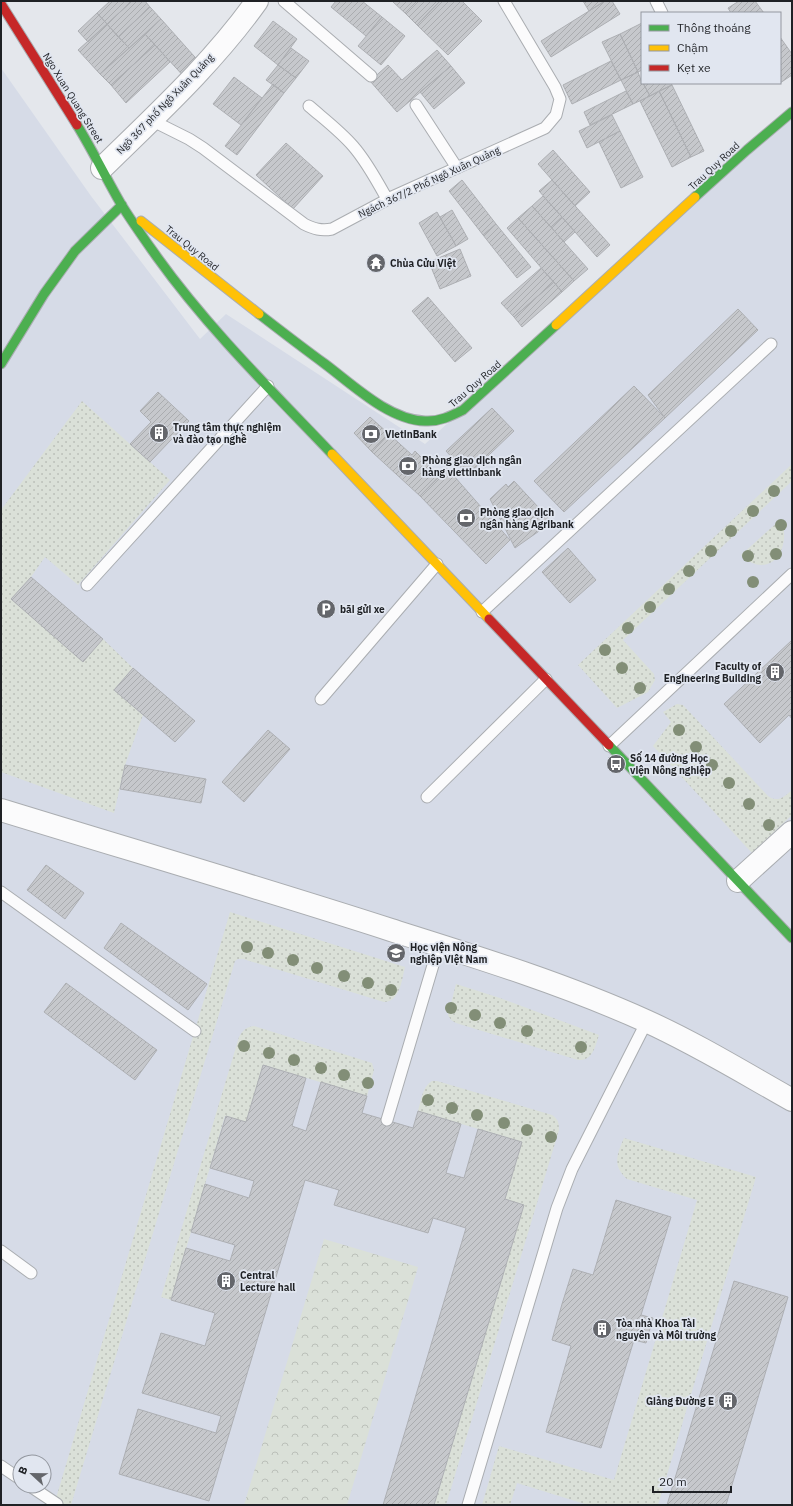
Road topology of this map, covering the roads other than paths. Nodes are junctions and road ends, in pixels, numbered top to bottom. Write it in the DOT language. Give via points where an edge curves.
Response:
graph roads {
  1 [pos="257,1"];
  2 [pos="284,1"];
  3 [pos="504,1"];
  4 [pos="656,1"];
  5 [pos="1,4"];
  6 [pos="662,12"];
  7 [pos="371,76"];
  8 [pos="416,105"];
  9 [pos="309,106"];
  10 [pos="792,112"];
  11 [pos="151,120"];
  12 [pos="102,168"];
  13 [pos="457,168"];
  14 [pos="387,199"];
  15 [pos="122,205"];
  16 [pos="771,344"];
  17 [pos="1,364"];
  18 [pos="268,386"];
  19 [pos="437,564"];
  20 [pos="792,574"];
  21 [pos="87,585"];
  22 [pos="482,612"];
  23 [pos="546,679"];
  24 [pos="321,699"];
  25 [pos="609,746"];
  26 [pos="427,797"];
  27 [pos="1,810"];
  28 [pos="792,832"];
  29 [pos="738,881"];
  30 [pos="1,892"];
  31 [pos="790,931"];
  32 [pos="439,945"];
  33 [pos="647,1021"];
  34 [pos="195,1031"];
  35 [pos="792,1100"];
  36 [pos="387,1120"];
  37 [pos="1,1251"];
  38 [pos="31,1273"];
  39 [pos="1,1466"];
  40 [pos="12,1474"];
  41 [pos="42,1494"];
  42 [pos="57,1504"];
  43 [pos="468,1505"];
  1 -- 11 [label="street, Ngõ 367 phố Ngô Xuân Quảng" via="244,20 190,81"];
  2 -- 7 [label="lane"];
  3 -- 13 [label="lane, Ngách 367/2 Phố Ngô Xuân Quảng" via="555,87 560,99 556,116 545,128"];
  4 -- 6 [label="lane"];
  5 -- 12 [label="street, Ngo Xuan Quang Street"];
  8 -- 13 [label="lane"];
  9 -- 14 [label="lane" via="354,146"];
  10 -- 15 [label="street, Trau Quy Road" via="746,150 468,406 451,418 437,421 423,421 388,410 212,278"];
  11 -- 12 [label="street, Ngõ 367 phố Ngô Xuân Quảng"];
  11 -- 14 [label="lane, Ngách 367/2 Phố Ngô Xuân Quảng" via="203,148 314,229 332,228"];
  12 -- 15 [label="street, Ngo Xuan Quang Street"];
  13 -- 14 [label="lane, Ngách 367/2 Phố Ngô Xuân Quảng"];
  15 -- 17 [label="street" via="75,251 44,294"];
  15 -- 18 [label="street, Ngo Xuan Quang Street" via="157,258 181,288 234,351"];
  16 -- 22 [label="lane"];
  18 -- 19 [label="street, Ngo Xuan Quang Street"];
  18 -- 21 [label="lane"];
  19 -- 22 [label="street, Ngo Xuan Quang Street"];
  19 -- 24 [label="lane"];
  20 -- 25 [label="lane"];
  22 -- 23 [label="street, Ngo Xuan Quang Street"];
  23 -- 25 [label="street, Ngo Xuan Quang Street"];
  23 -- 26 [label="lane"];
  25 -- 29 [label="street, Ngo Xuan Quang Street"];
  27 -- 32 [label="street"];
  28 -- 29 [label="street"];
  29 -- 31 [label="street, Ngo Xuan Quang Street"];
  30 -- 34 [label="lane"];
  32 -- 33 [label="street"];
  32 -- 36 [label="lane"];
  33 -- 35 [label="street"];
  33 -- 43 [label="lane" via="572,1169 557,1208"];
  37 -- 38 [label="lane"];
  39 -- 40 [label="lane"];
  41 -- 42 [label="lane"];
}
